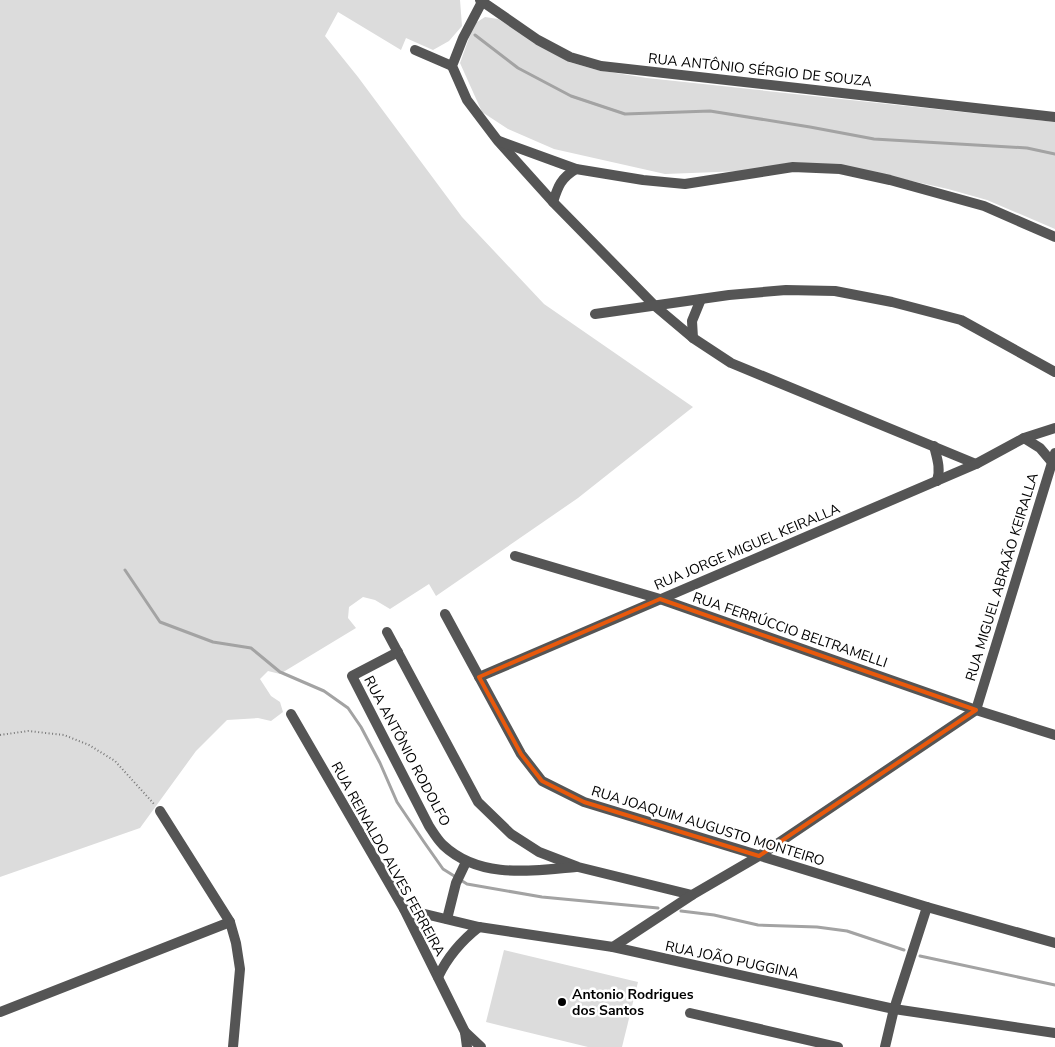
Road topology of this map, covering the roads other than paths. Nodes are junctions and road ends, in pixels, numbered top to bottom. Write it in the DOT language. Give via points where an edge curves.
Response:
graph roads {
  1 [pos="481,0"];
  2 [pos="415,50"];
  3 [pos="452,66"];
  4 [pos="1055,116"];
  5 [pos="498,141"];
  6 [pos="576,169"];
  7 [pos="553,202"];
  8 [pos="1055,237"];
  9 [pos="701,299"];
  10 [pos="655,306"];
  11 [pos="595,314"];
  12 [pos="693,338"];
  13 [pos="1055,372"];
  14 [pos="1055,428"];
  15 [pos="1024,438"];
  16 [pos="934,446"];
  17 [pos="1053,457"];
  18 [pos="976,464"];
  19 [pos="936,481"];
  20 [pos="515,556"];
  21 [pos="660,599"];
  22 [pos="445,614"];
  23 [pos="388,632"];
  24 [pos="398,652"];
  25 [pos="479,677"];
  26 [pos="976,710"];
  27 [pos="291,714"];
  28 [pos="1055,735"];
  29 [pos="160,811"];
  30 [pos="759,856"];
  31 [pos="466,862"];
  32 [pos="578,867"];
  33 [pos="692,895"];
  34 [pos="927,907"];
  35 [pos="404,909"];
  36 [pos="447,919"];
  37 [pos="230,922"];
  38 [pos="479,927"];
  39 [pos="1055,943"];
  40 [pos="612,947"];
  41 [pos="438,976"];
  42 [pos="894,1009"];
  43 [pos="0,1012"];
  44 [pos="690,1013"];
  45 [pos="465,1032"];
  46 [pos="1055,1034"];
  47 [pos="233,1047"];
  48 [pos="467,1047"];
  49 [pos="481,1047"];
  50 [pos="838,1047"];
  51 [pos="885,1047"];
  1 -- 3 [label="street"];
  1 -- 4 [label="street, RUA ANTÔNIO SÉRGIO DE SOUZA" via="538,40 570,57 601,66"];
  2 -- 3 [label="street"];
  3 -- 5 [label="street" via="466,100"];
  5 -- 6 [label="street"];
  5 -- 7 [label="street"];
  6 -- 7 [label="street" via="565,176"];
  6 -- 8 [label="street" via="685,184 793,167 840,169 984,206"];
  7 -- 10 [label="street"];
  9 -- 10 [label="street"];
  9 -- 12 [label="street" via="692,321"];
  9 -- 13 [label="street" via="786,290 835,291 892,302 961,320"];
  10 -- 11 [label="street"];
  10 -- 12 [label="street"];
  12 -- 16 [label="street" via="731,363"];
  14 -- 15 [label="street, RUA JORGE MIGUEL KEIRALLA"];
  15 -- 17 [label="street"];
  15 -- 18 [label="street, RUA JORGE MIGUEL KEIRALLA"];
  16 -- 18 [label="street"];
  16 -- 19 [label="street" via="939,474"];
  17 -- 26 [label="street, RUA MIGUEL ABRAÃO KEIRALLA"];
  18 -- 19 [label="street, RUA JORGE MIGUEL KEIRALLA"];
  19 -- 21 [label="street, RUA JORGE MIGUEL KEIRALLA"];
  20 -- 21 [label="street, RUA FERRÚCCIO BELTRAMELLI"];
  21 -- 25 [label="street, RUA JORGE MIGUEL KEIRALLA"];
  21 -- 26 [label="street, RUA FERRÚCCIO BELTRAMELLI"];
  22 -- 25 [label="street, RUA JOAQUIM AUGUSTO MONTEIRO"];
  23 -- 24 [label="street"];
  24 -- 31 [label="street, RUA ANTÔNIO RODOLFO" via="352,676 429,826 442,844"];
  24 -- 32 [label="street" via="478,802 511,834 539,852"];
  25 -- 30 [label="street, RUA JOAQUIM AUGUSTO MONTEIRO" via="521,754 542,780 584,802"];
  26 -- 28 [label="street, RUA FERRÚCCIO BELTRAMELLI"];
  26 -- 30 [label="street"];
  27 -- 35 [label="street, RUA REINALDO ALVES FERREIRA"];
  29 -- 37 [label="street"];
  30 -- 33 [label="street"];
  30 -- 34 [label="street, RUA JOAQUIM AUGUSTO MONTEIRO"];
  31 -- 32 [label="street, RUA ANTÔNIO RODOLFO" via="520,872"];
  31 -- 36 [label="street" via="456,883"];
  32 -- 33 [label="street"];
  33 -- 40 [label="street"];
  34 -- 39 [label="street, RUA JOAQUIM AUGUSTO MONTEIRO"];
  34 -- 42 [label="street"];
  35 -- 36 [label="street, RUA JOÃO PUGGINA"];
  35 -- 41 [label="street, RUA REINALDO ALVES FERREIRA"];
  36 -- 38 [label="street, RUA JOÃO PUGGINA"];
  37 -- 43 [label="street"];
  37 -- 47 [label="street" via="240,969"];
  38 -- 40 [label="street, RUA JOÃO PUGGINA"];
  38 -- 41 [label="street" via="459,944"];
  40 -- 42 [label="street, RUA JOÃO PUGGINA"];
  41 -- 45 [label="street, RUA REINALDO ALVES FERREIRA"];
  42 -- 46 [label="street, RUA JOÃO PUGGINA"];
  42 -- 51 [label="street"];
  44 -- 50 [label="street"];
  45 -- 48 [label="street, RUA REINALDO ALVES FERREIRA"];
  45 -- 49 [label="street"];
}
